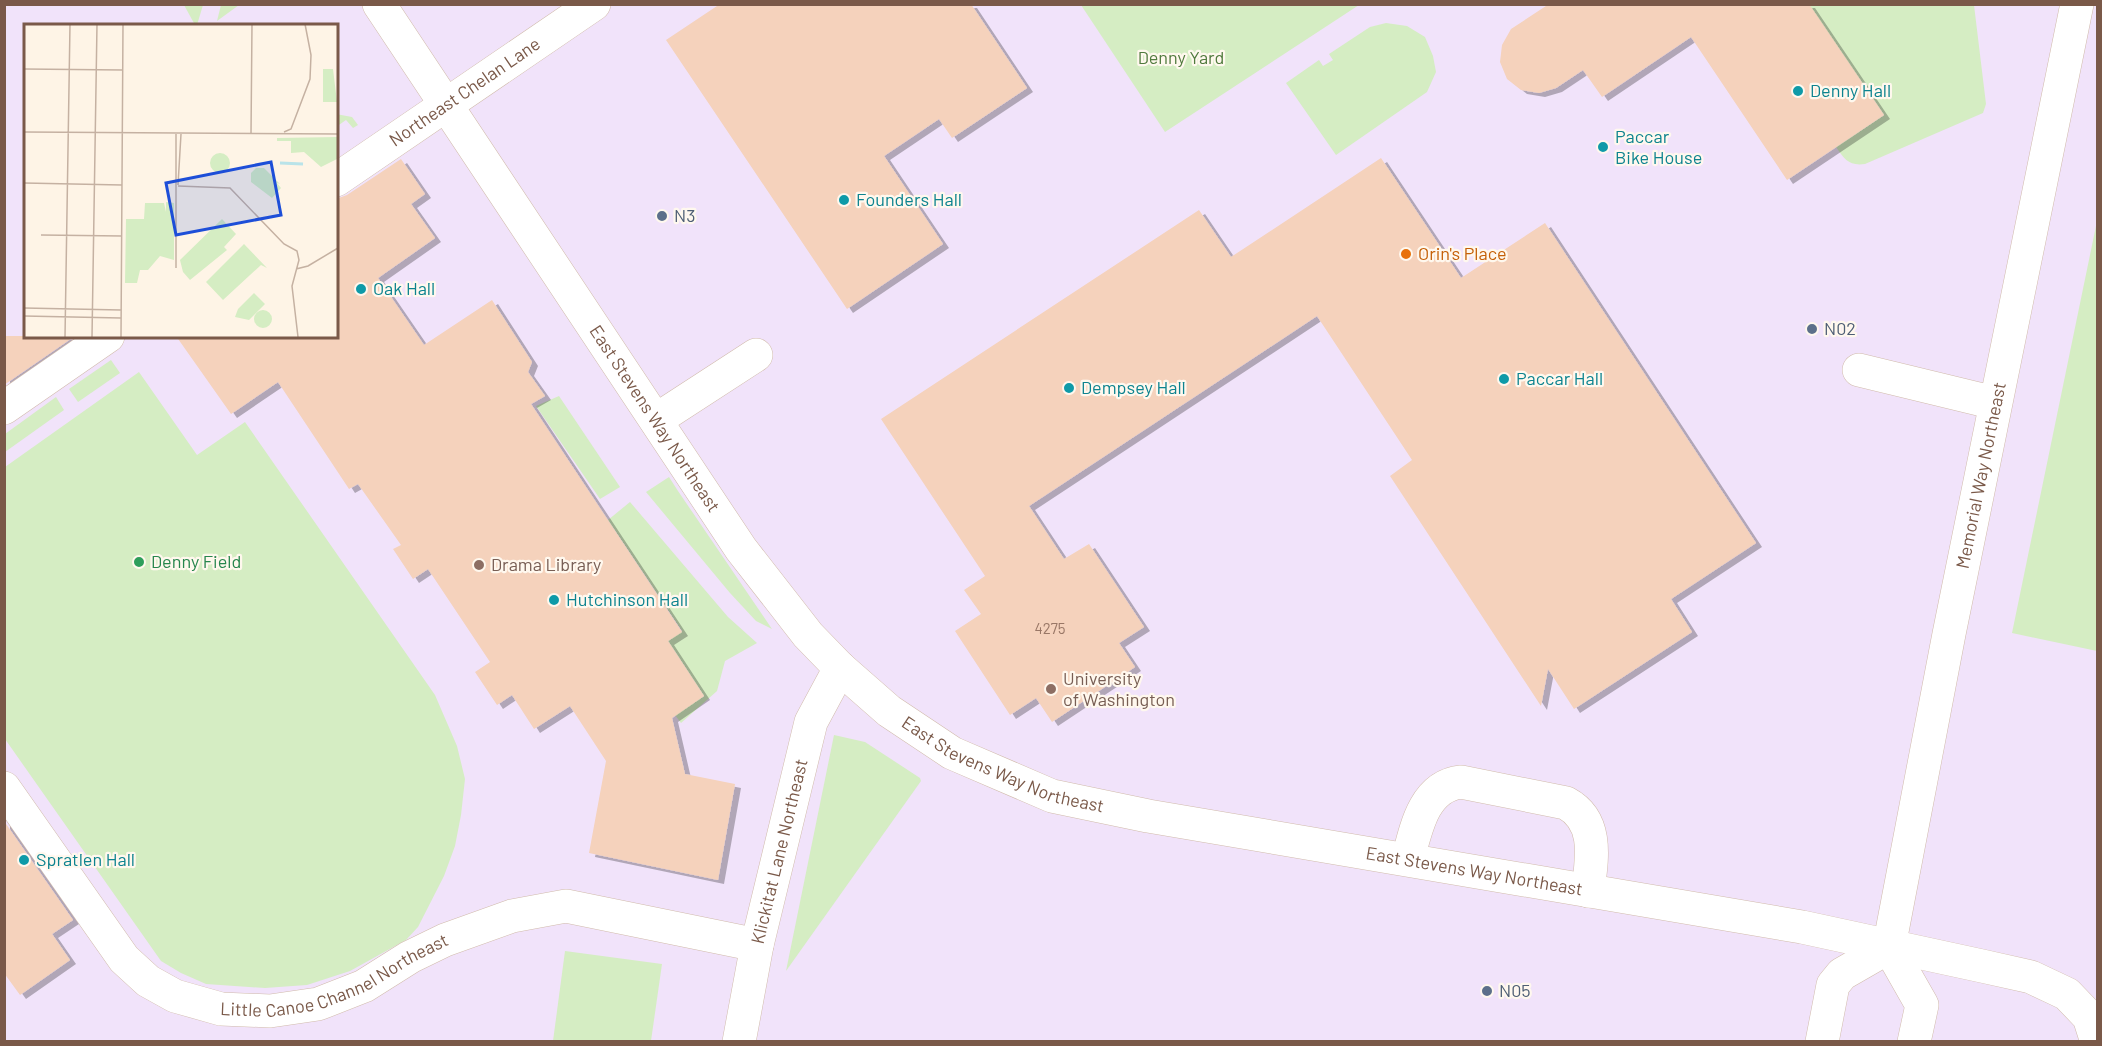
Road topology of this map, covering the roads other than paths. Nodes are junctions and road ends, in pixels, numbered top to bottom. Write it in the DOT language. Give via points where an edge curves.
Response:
graph roads {
  1 [pos="379,4"];
  2 [pos="594,4"];
  3 [pos="2077,4"];
  4 [pos="445,105"];
  5 [pos="338,179"];
  6 [pos="105,338"];
  7 [pos="756,355"];
  8 [pos="1858,370"];
  9 [pos="1995,402"];
  10 [pos="4,408"];
  11 [pos="656,420"];
  12 [pos="840,668"];
  13 [pos="4,788"];
  14 [pos="1408,859"];
  15 [pos="1588,891"];
  16 [pos="757,945"];
  17 [pos="1889,946"];
  18 [pos="739,1041"];
  19 [pos="1822,1041"];
  20 [pos="1914,1041"];
  21 [pos="2097,1041"];
  1 -- 4 [label="street, East Stevens Way Northeast"];
  2 -- 4 [label="street, Northeast Chelan Lane"];
  3 -- 9 [label="street, Memorial Way Northeast"];
  4 -- 5 [label="street, Northeast Chelan Lane"];
  4 -- 11 [label="street, East Stevens Way Northeast"];
  6 -- 10 [label="street"];
  7 -- 11 [label="street"];
  8 -- 9 [label="street"];
  9 -- 17 [label="street, Memorial Way Northeast"];
  11 -- 12 [label="street, East Stevens Way Northeast" via="741,549 808,635"];
  12 -- 14 [label="street, East Stevens Way Northeast" via="889,711 952,753 1052,796"];
  12 -- 16 [label="street, Klickitat Lane Northeast" via="811,722"];
  13 -- 16 [label="street, Little Canoe Channel Northeast" via="124,959 148,981 175,996 221,1009 270,1011 318,1004 364,986 445,940 512,916 566,906"];
  14 -- 15 [label="street, East Stevens Way Northeast"];
  14 -- 15 [label="street" via="1426,805 1437,790 1461,782 1566,802 1579,810 1590,835"];
  15 -- 17 [label="street, East Stevens Way Northeast" via="1802,927"];
  16 -- 18 [label="street, Klickitat Lane Northeast"];
  17 -- 19 [label="street" via="1842,974 1833,985"];
  17 -- 20 [label="street" via="1922,1005"];
  17 -- 21 [label="street, East Stevens Way Northeast" via="2031,977 2067,994 2089,1017"];
}
